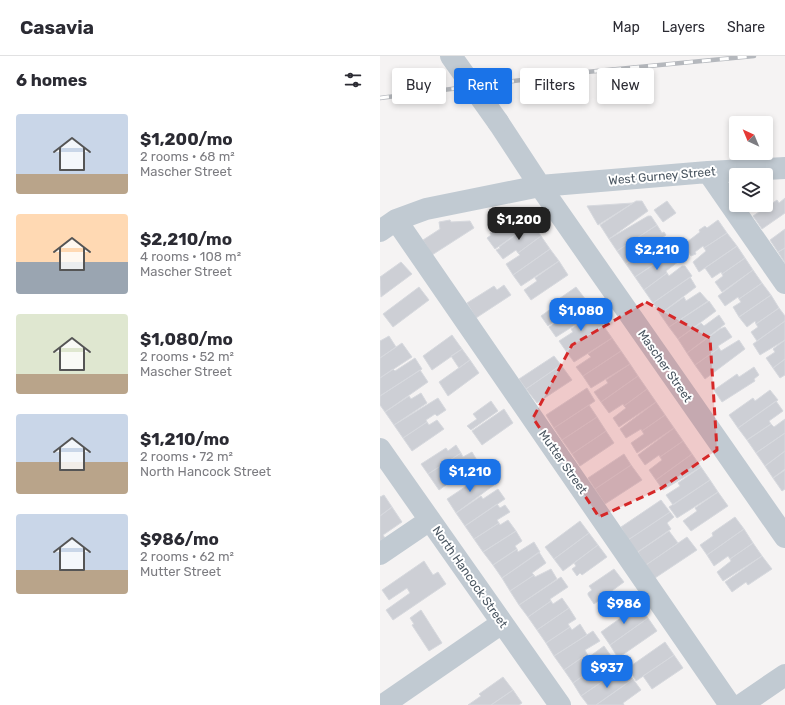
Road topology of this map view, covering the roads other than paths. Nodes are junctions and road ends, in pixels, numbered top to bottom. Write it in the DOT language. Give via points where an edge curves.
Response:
graph roads {
  1 [pos="451,56"];
  2 [pos="785,168"];
  3 [pos="708,172"];
  4 [pos="540,186"];
  5 [pos="388,226"];
  6 [pos="785,283"];
  7 [pos="380,449"];
  8 [pos="430,520"];
  9 [pos="785,537"];
  10 [pos="380,554"];
  11 [pos="502,623"];
  12 [pos="785,675"];
  13 [pos="383,705"];
  14 [pos="560,705"];
  15 [pos="730,705"];
  16 [pos="741,705"];
  1 -- 4 [label="street, Mascher Street, bridge"];
  2 -- 3 [label="street, West Gurney Street"];
  3 -- 4 [label="street, West Gurney Street"];
  3 -- 6 [label="street"];
  4 -- 5 [label="street, West Gurney Street" via="426,209"];
  4 -- 9 [label="street, Mascher Street"];
  5 -- 15 [label="street, Mutter Street"];
  7 -- 8 [label="street, North Hancock Street"];
  8 -- 10 [label="street"];
  8 -- 11 [label="street, North Hancock Street"];
  11 -- 13 [label="street"];
  11 -- 14 [label="street, North Hancock Street"];
  12 -- 16 [label="street"];
}
